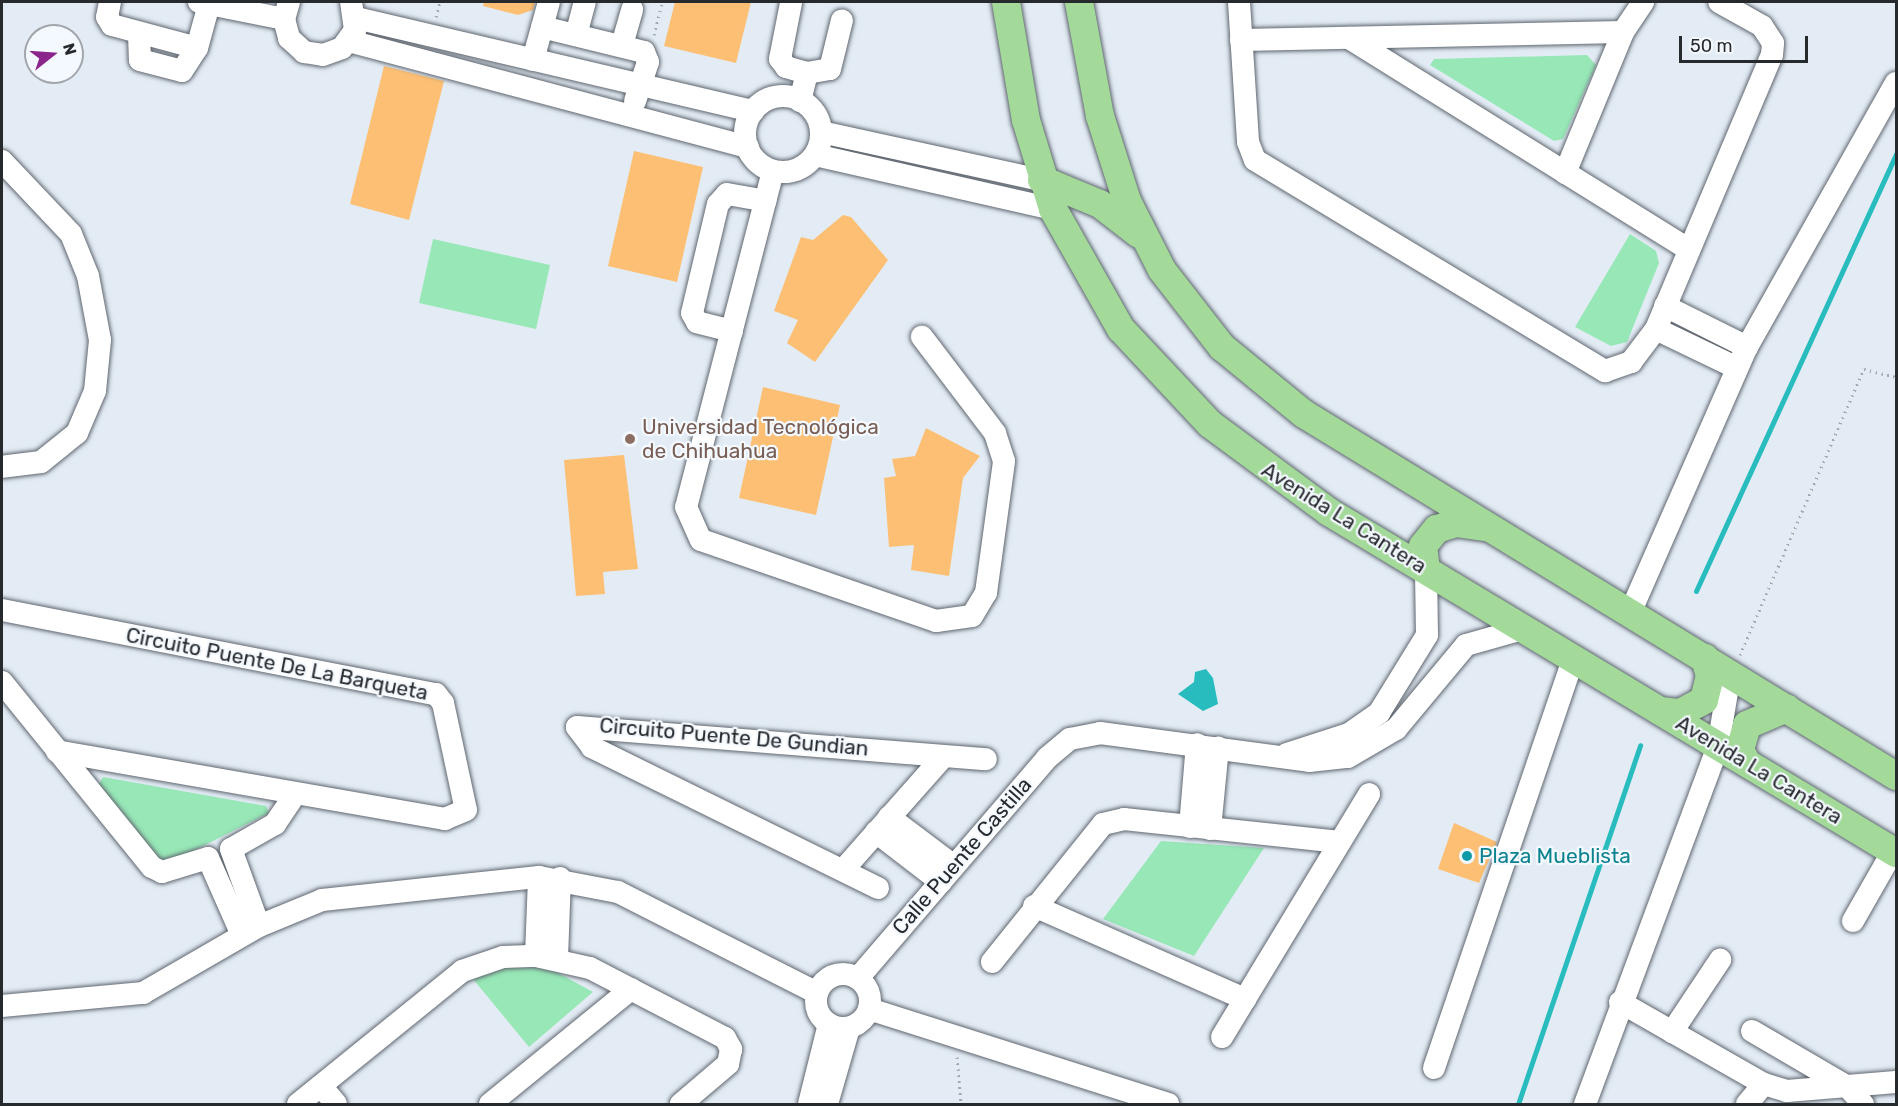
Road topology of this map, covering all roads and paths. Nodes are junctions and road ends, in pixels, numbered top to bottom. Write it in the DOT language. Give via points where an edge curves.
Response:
graph roads {
  1 [pos="110,2"];
  2 [pos="549,2"];
  3 [pos="585,2"];
  4 [pos="663,2"];
  5 [pos="1006,2"];
  6 [pos="1079,2"];
  7 [pos="1239,2"];
  8 [pos="1643,2"];
  9 [pos="1719,2"];
  10 [pos="204,3"];
  11 [pos="791,3"];
  12 [pos="632,9"];
  13 [pos="286,10"];
  14 [pos="354,10"];
  15 [pos="842,20"];
  16 [pos="542,27"];
  17 [pos="1623,32"];
  18 [pos="576,34"];
  19 [pos="1349,38"];
  20 [pos="1241,40"];
  21 [pos="349,41"];
  22 [pos="622,45"];
  23 [pos="648,58"];
  24 [pos="533,60"];
  25 [pos="807,73"];
  26 [pos="1896,83"];
  27 [pos="640,87"];
  28 [pos="800,101"];
  29 [pos="753,111"];
  30 [pos="631,114"];
  31 [pos="821,132"];
  32 [pos="748,147"];
  33 [pos="815,155"];
  34 [pos="2,161"];
  35 [pos="773,171"];
  36 [pos="1565,172"];
  37 [pos="1042,180"];
  38 [pos="765,201"];
  39 [pos="1053,210"];
  40 [pos="1142,237"];
  41 [pos="1686,248"];
  42 [pos="1665,306"];
  43 [pos="1656,329"];
  44 [pos="732,331"];
  45 [pos="922,337"];
  46 [pos="1747,347"];
  47 [pos="1737,368"];
  48 [pos="1896,377"];
  49 [pos="2,467"];
  50 [pos="1491,527"];
  51 [pos="1426,570"];
  52 [pos="2,610"];
  53 [pos="1630,613"];
  54 [pos="1523,629"];
  55 [pos="1573,658"];
  56 [pos="1705,658"];
  57 [pos="1413,666"];
  58 [pos="1730,674"];
  59 [pos="1434,680"];
  60 [pos="2,682"];
  61 [pos="1787,708"];
  62 [pos="1660,711"];
  63 [pos="1207,745"];
  64 [pos="1719,746"];
  65 [pos="57,751"];
  66 [pos="1286,754"];
  67 [pos="944,756"];
  68 [pos="986,759"];
  69 [pos="1747,763"];
  70 [pos="1896,776"];
  71 [pos="1369,794"];
  72 [pos="294,796"];
  73 [pos="883,825"];
  74 [pos="1200,828"];
  75 [pos="1340,842"];
  76 [pos="1895,852"];
  77 [pos="843,870"];
  78 [pos="947,874"];
  79 [pos="549,878"];
  80 [pos="878,888"];
  81 [pos="1034,906"];
  82 [pos="1853,921"];
  83 [pos="251,930"];
  84 [pos="547,957"];
  85 [pos="1720,960"];
  86 [pos="992,962"];
  87 [pos="858,978"];
  88 [pos="631,989"];
  89 [pos="817,993"];
  90 [pos="1245,999"];
  91 [pos="1620,1002"];
  92 [pos="2,1006"];
  93 [pos="869,1009"];
  94 [pos="839,1026"];
  95 [pos="1752,1031"];
  96 [pos="1672,1032"];
  97 [pos="956,1037"];
  98 [pos="1222,1037"];
  99 [pos="1434,1068"];
  100 [pos="1896,1082"];
  101 [pos="1764,1084"];
  102 [pos="321,1086"];
  103 [pos="1848,1087"];
  104 [pos="298,1104"];
  105 [pos="336,1104"];
  106 [pos="490,1104"];
  107 [pos="681,1104"];
  108 [pos="809,1104"];
  109 [pos="827,1104"];
  110 [pos="961,1104"];
  111 [pos="1168,1104"];
  112 [pos="1585,1104"];
  113 [pos="1747,1104"];
  114 [pos="1863,1104"];
  1 -- 10 [label="street" via="108,22 139,34 140,60 173,72 186,67 196,48"];
  2 -- 16 [label="street"];
  3 -- 18 [label="street"];
  4 -- 23 [label="path"];
  5 -- 37 [label="main road, Avenida La Cantera" via="1016,71"];
  6 -- 40 [label="main road" via="1100,116"];
  7 -- 20 [label="street"];
  8 -- 17 [label="street"];
  9 -- 41 [label="street" via="1762,26 1773,43 1772,55"];
  10 -- 13 [label="street"];
  11 -- 25 [label="street" via="780,59 786,67"];
  12 -- 22 [label="street"];
  13 -- 21 [label="street" via="295,46 313,55 333,53"];
  14 -- 21 [label="street"];
  14 -- 24 [label="street"];
  15 -- 25 [label="street" via="830,69"];
  16 -- 18 [label="street"];
  16 -- 24 [label="street"];
  17 -- 19 [label="street"];
  17 -- 36 [label="street"];
  18 -- 22 [label="street"];
  19 -- 20 [label="street"];
  19 -- 36 [label="street"];
  20 -- 43 [label="street" via="1248,142 1255,160 1269,171 1605,371 1631,362"];
  21 -- 30 [label="street"];
  22 -- 23 [label="street"];
  23 -- 27 [label="street"];
  24 -- 27 [label="street"];
  25 -- 28 [label="street"];
  26 -- 46 [label="street"];
  27 -- 29 [label="street"];
  27 -- 30 [label="street"];
  28 -- 29 [label="street" via="775,97"];
  28 -- 31 [label="street" via="818,119"];
  29 -- 32 [label="street"];
  30 -- 32 [label="street"];
  31 -- 33 [label="street"];
  31 -- 37 [label="street"];
  32 -- 35 [label="street"];
  33 -- 35 [label="street" via="797,170"];
  33 -- 39 [label="street"];
  34 -- 49 [label="street" via="71,234 88,276 100,340 95,391 77,433 54,455 28,466"];
  35 -- 38 [label="street"];
  36 -- 41 [label="street"];
  37 -- 39 [label="main road, Avenida La Cantera"];
  37 -- 40 [label="main road" via="1101,204"];
  38 -- 44 [label="street"];
  38 -- 44 [label="street" via="727,194 718,204 692,314 697,322"];
  39 -- 51 [label="main road, Avenida La Cantera" via="1121,329 1178,393 1290,487"];
  40 -- 50 [label="main road" via="1187,306 1259,381 1304,414"];
  41 -- 42 [label="street"];
  42 -- 43 [label="street"];
  42 -- 46 [label="street"];
  43 -- 47 [label="street"];
  44 -- 45 [label="street" via="686,507 693,531 719,550 936,621 961,621 981,607 986,593 1004,461 995,433"];
  46 -- 47 [label="street"];
  47 -- 53 [label="street"];
  48 -- 58 [label="path" via="1864,369"];
  50 -- 51 [label="main road" via="1456,523 1437,529 1424,546"];
  50 -- 53 [label="main road"];
  51 -- 54 [label="main road, Avenida La Cantera"];
  51 -- 57 [label="street" via="1431,618"];
  52 -- 72 [label="street, Circuito Puente De La Barqueta" via="440,698 465,803 462,816 446,819"];
  53 -- 56 [label="main road"];
  54 -- 55 [label="main road, Avenida La Cantera"];
  54 -- 59 [label="street" via="1466,645"];
  55 -- 62 [label="main road, Avenida La Cantera"];
  55 -- 99 [label="street"];
  56 -- 58 [label="main road"];
  56 -- 62 [label="main road" via="1710,675 1704,700 1680,713"];
  57 -- 59 [label="street"];
  57 -- 66 [label="street" via="1379,714 1365,724"];
  58 -- 61 [label="main road"];
  58 -- 64 [label="street"];
  59 -- 66 [label="street" via="1396,729 1366,750 1328,761"];
  60 -- 65 [label="street"];
  61 -- 69 [label="main road" via="1747,725 1740,750"];
  61 -- 70 [label="main road"];
  62 -- 64 [label="main road, Avenida La Cantera"];
  63 -- 66 [label="street"];
  63 -- 74 [label="street"];
  63 -- 78 [label="street, Calle Puente Castilla" via="1100,733 1070,739 1047,758"];
  64 -- 69 [label="main road, Avenida La Cantera"];
  64 -- 91 [label="street"];
  65 -- 72 [label="street, Circuito Puente De La Barqueta"];
  65 -- 83 [label="street" via="157,871 208,858"];
  67 -- 68 [label="street, Circuito Puente De Gundian"];
  67 -- 73 [label="street"];
  67 -- 77 [label="street, Circuito Puente De Gundian" via="577,727 592,747"];
  69 -- 76 [label="main road, Avenida La Cantera"];
  71 -- 75 [label="street"];
  72 -- 83 [label="street" via="275,824 231,849"];
  73 -- 77 [label="street"];
  73 -- 78 [label="street"];
  74 -- 75 [label="street"];
  74 -- 81 [label="street" via="1124,819 1102,824"];
  75 -- 90 [label="street"];
  76 -- 82 [label="street"];
  77 -- 80 [label="street, Circuito Puente De Gundian"];
  78 -- 87 [label="street, Calle Puente Castilla"];
  79 -- 83 [label="street" via="343,896"];
  79 -- 84 [label="street"];
  79 -- 89 [label="street" via="639,901"];
  81 -- 86 [label="street"];
  81 -- 90 [label="street"];
  83 -- 92 [label="street" via="143,993"];
  84 -- 88 [label="street"];
  84 -- 102 [label="street" via="503,957 462,971"];
  85 -- 96 [label="street"];
  87 -- 89 [label="street" via="837,975"];
  87 -- 93 [label="street" via="867,988"];
  88 -- 106 [label="street"];
  88 -- 107 [label="street" via="729,1043 728,1064"];
  89 -- 94 [label="street" via="816,1007"];
  90 -- 98 [label="street"];
  91 -- 96 [label="street"];
  91 -- 112 [label="street"];
  93 -- 94 [label="street"];
  93 -- 97 [label="street"];
  94 -- 108 [label="street"];
  94 -- 109 [label="street"];
  95 -- 103 [label="street"];
  96 -- 101 [label="street"];
  97 -- 110 [label="path"];
  97 -- 111 [label="street"];
  100 -- 103 [label="street"];
  101 -- 103 [label="street" via="1787,1091"];
  101 -- 113 [label="street"];
  102 -- 104 [label="street"];
  102 -- 105 [label="street"];
  103 -- 114 [label="street"];
}
